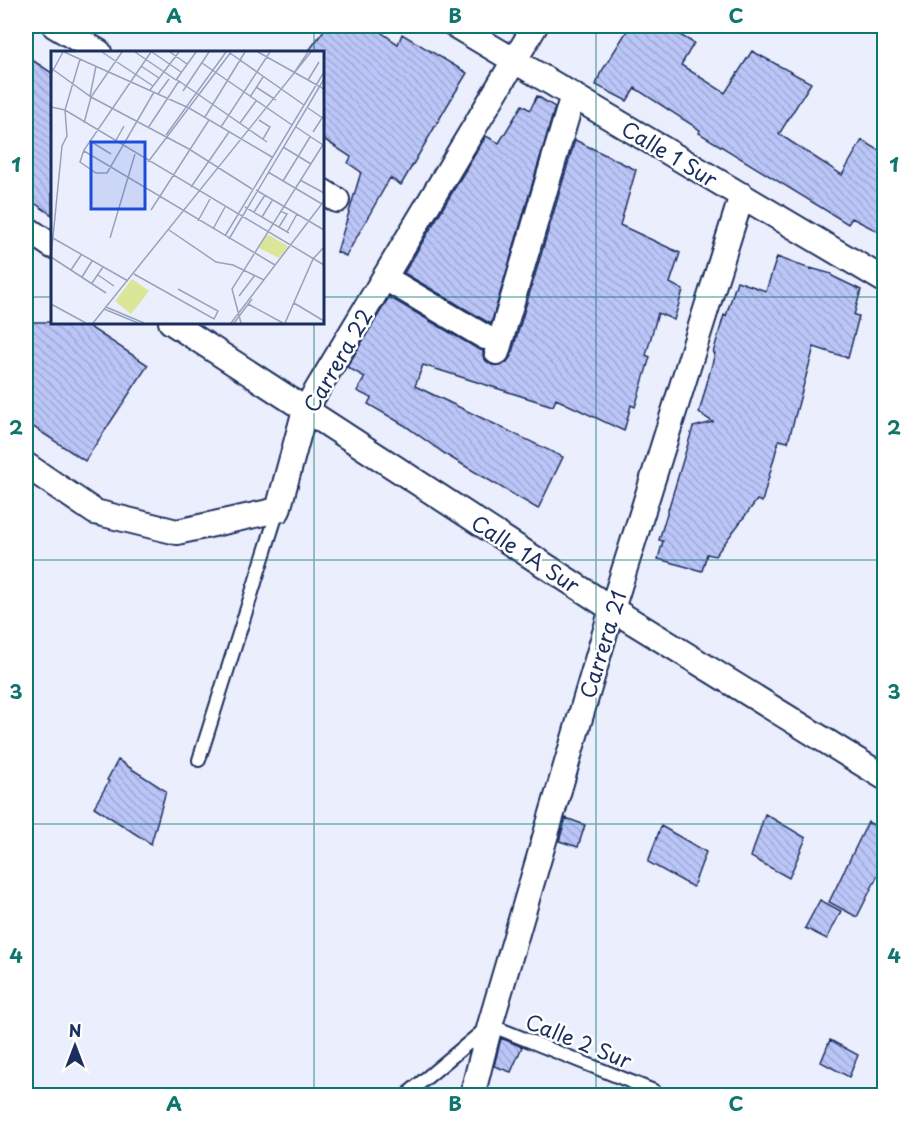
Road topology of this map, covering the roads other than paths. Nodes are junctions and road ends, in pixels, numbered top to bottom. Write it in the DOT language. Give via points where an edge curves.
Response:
graph roads {
  1 [pos="55,26"];
  2 [pos="456,26"];
  3 [pos="536,26"];
  4 [pos="97,51"];
  5 [pos="515,61"];
  6 [pos="573,95"];
  7 [pos="742,195"];
  8 [pos="26,228"];
  9 [pos="51,245"];
  10 [pos="385,278"];
  11 [pos="885,280"];
  12 [pos="174,324"];
  13 [pos="305,410"];
  14 [pos="26,465"];
  15 [pos="278,510"];
  16 [pos="612,609"];
  17 [pos="199,760"];
  18 [pos="885,777"];
  19 [pos="490,1025"];
  20 [pos="654,1091"];
  21 [pos="408,1095"];
  22 [pos="472,1095"];
  1 -- 4 [label="street"];
  2 -- 5 [label="street, Calle 1 Sur"];
  3 -- 5 [label="street, Carrera 22"];
  5 -- 6 [label="street, Calle 1 Sur"];
  5 -- 10 [label="street, Carrera 22"];
  6 -- 7 [label="street, Calle 1 Sur"];
  6 -- 10 [label="street" via="491,344"];
  7 -- 11 [label="street, Calle 1 Sur"];
  7 -- 16 [label="street, Carrera 21"];
  8 -- 9 [label="street"];
  10 -- 13 [label="street, Carrera 22"];
  12 -- 13 [label="street, Calle 1A Sur"];
  13 -- 15 [label="street, Carrera 22"];
  13 -- 16 [label="street, Calle 1A Sur"];
  14 -- 15 [label="street" via="95,512 177,532"];
  15 -- 17 [label="lane, Carrera 22"];
  16 -- 18 [label="street, Calle 1A Sur"];
  16 -- 19 [label="street, Carrera 21"];
  19 -- 20 [label="lane, Calle 2 Sur"];
  19 -- 21 [label="lane"];
  19 -- 22 [label="street, Carrera 21"];
}
